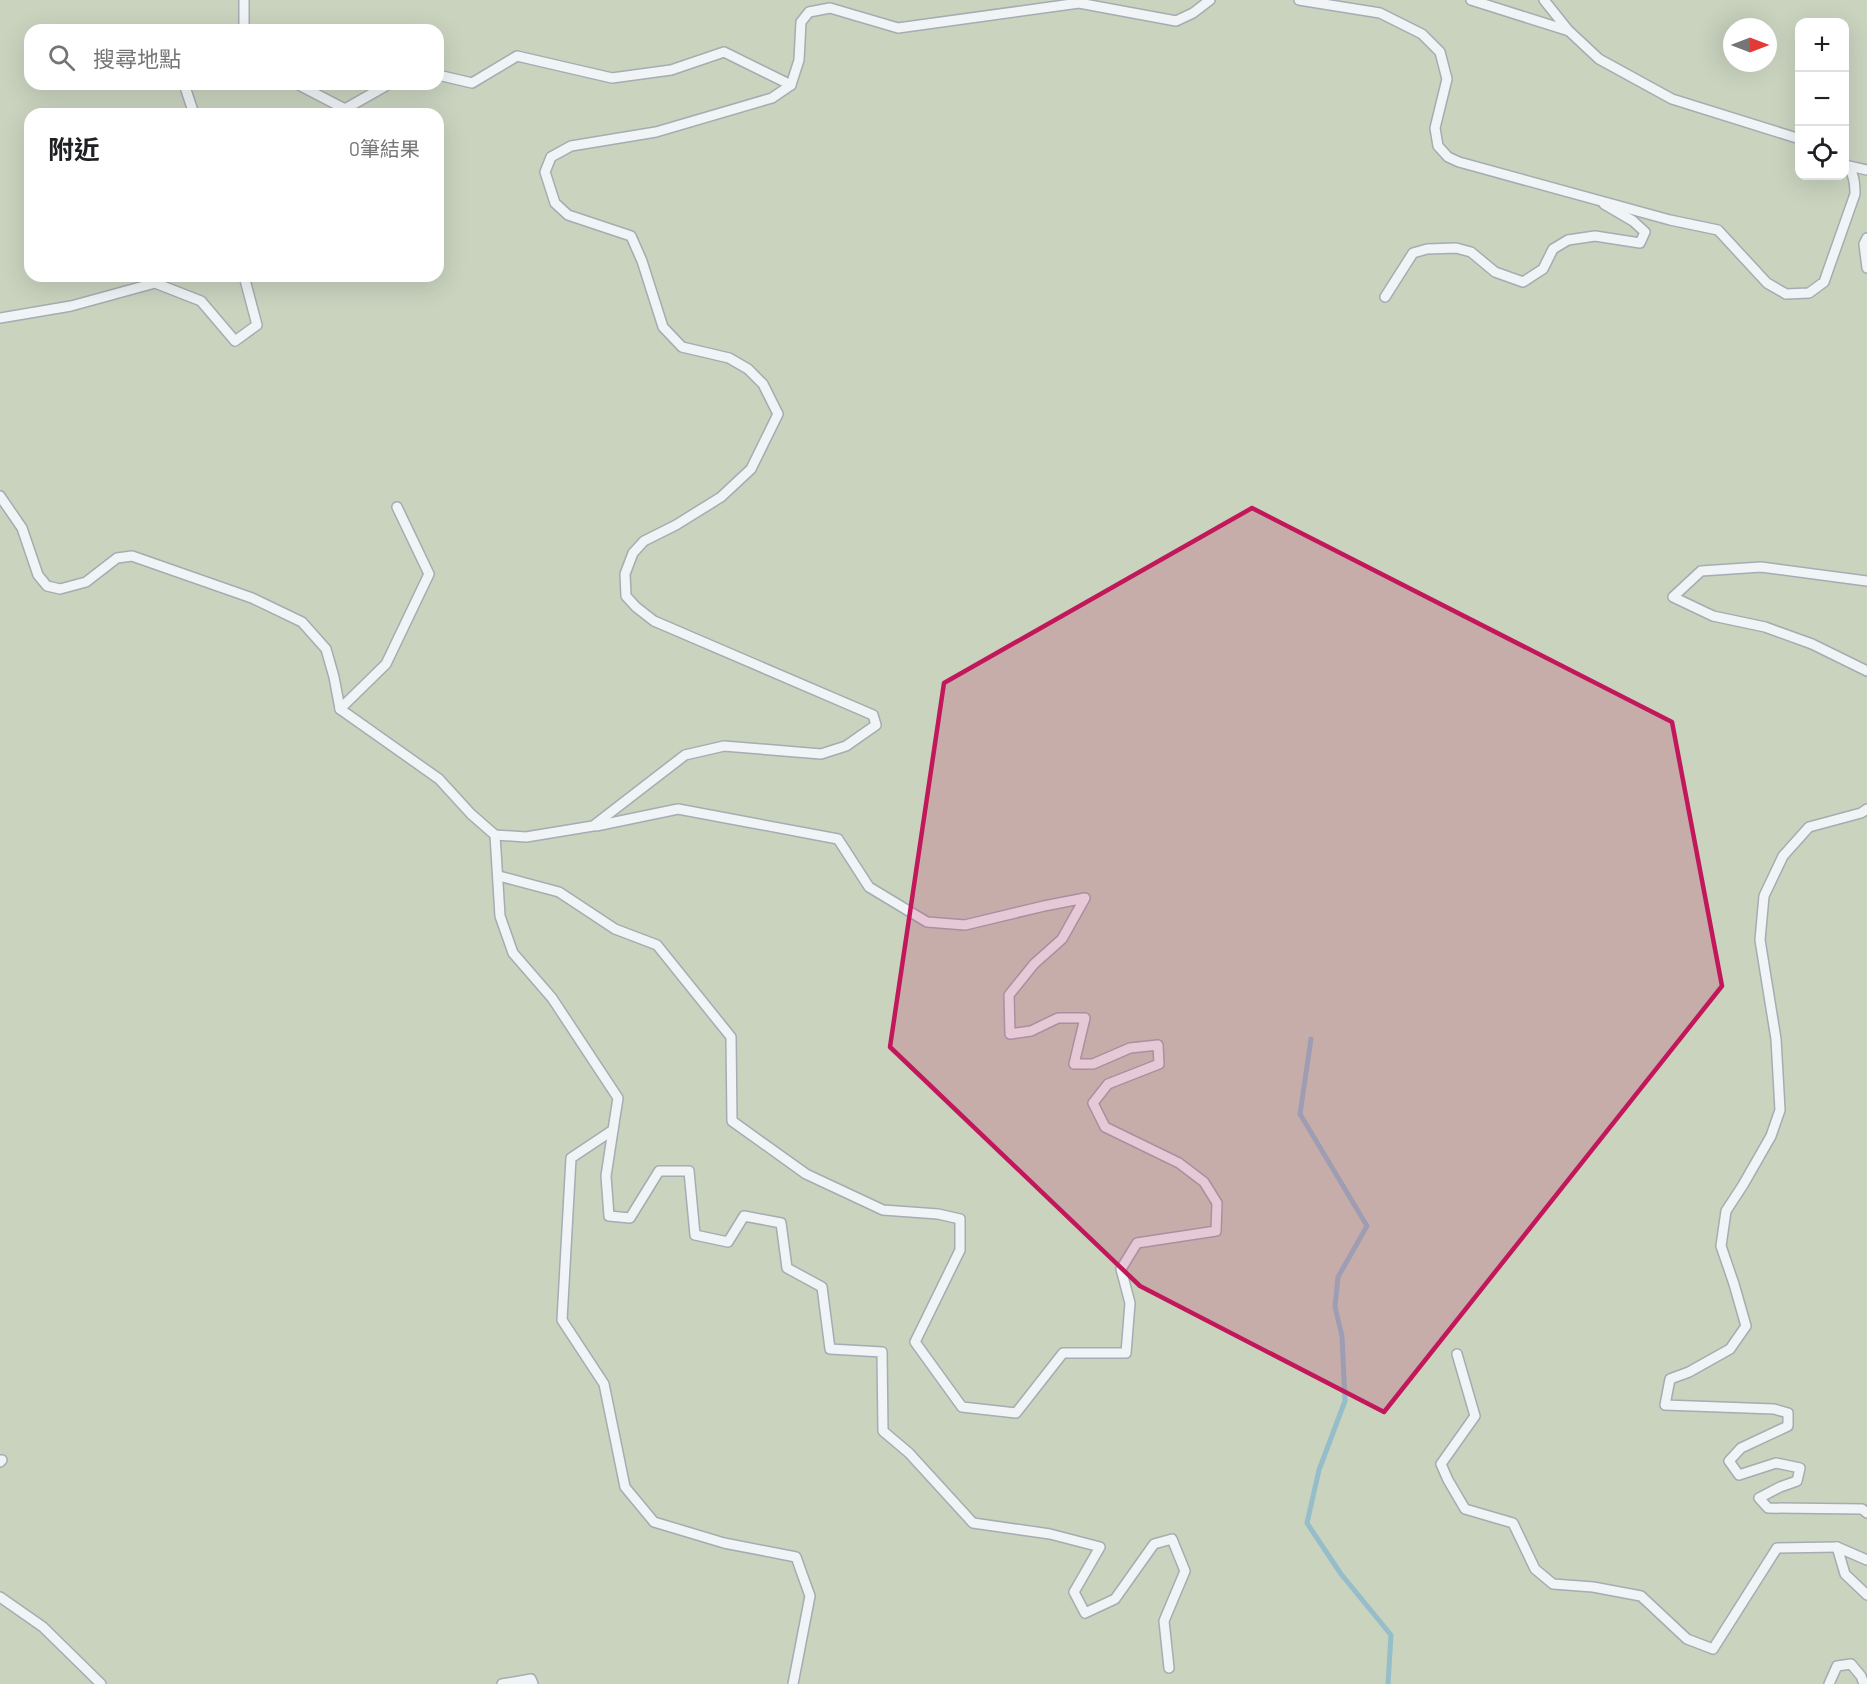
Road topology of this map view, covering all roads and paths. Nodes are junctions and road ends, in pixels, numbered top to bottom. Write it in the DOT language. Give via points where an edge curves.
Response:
graph roads {
  1 [pos="244,0"];
  2 [pos="1210,0"];
  3 [pos="1299,0"];
  4 [pos="1471,0"];
  5 [pos="1544,0"];
  6 [pos="244,24"];
  7 [pos="1568,30"];
  8 [pos="444,76"];
  9 [pos="791,85"];
  10 [pos="186,90"];
  11 [pos="309,90"];
  12 [pos="378,90"];
  13 [pos="192,108"];
  14 [pos="343,108"];
  15 [pos="347,108"];
  16 [pos="1795,137"];
  17 [pos="1849,166"];
  18 [pos="1849,169"];
  19 [pos="1867,170"];
  20 [pos="1594,198"];
  21 [pos="1867,238"];
  22 [pos="1867,268"];
  23 [pos="246,282"];
  24 [pos="1385,297"];
  25 [pos="0,318"];
  26 [pos="0,496"];
  27 [pos="397,507"];
  28 [pos="1867,581"];
  29 [pos="1867,671"];
  30 [pos="340,709"];
  31 [pos="1867,809"];
  32 [pos="593,826"];
  33 [pos="495,835"];
  34 [pos="499,876"];
  35 [pos="613,1130"];
  36 [pos="1457,1354"];
  37 [pos="1867,1513"];
  38 [pos="1837,1547"];
  39 [pos="1867,1560"];
  40 [pos="1867,1595"];
  41 [pos="0,1597"];
  42 [pos="1169,1668"];
  43 [pos="101,1684"];
  44 [pos="502,1684"];
  45 [pos="533,1684"];
  46 [pos="793,1684"];
  47 [pos="1829,1684"];
  48 [pos="1864,1684"];
  1 -- 6 [label="lane"];
  2 -- 9 [label="lane" via="1176,21 1079,3 898,28 830,8 809,12 801,22 799,60"];
  3 -- 20 [label="lane" via="1380,13 1422,34 1440,52 1447,79 1435,128 1438,146 1448,157"];
  4 -- 7 [label="lane"];
  5 -- 7 [label="lane"];
  7 -- 16 [label="lane" via="1599,59 1671,99"];
  8 -- 9 [label="lane" via="472,83 517,56 612,78 671,70 724,52"];
  9 -- 32 [label="lane" via="772,98 656,132 572,146 551,158 545,172 555,203 568,215 631,236 663,327 682,347 729,358 748,369 763,384 778,414 751,470 721,497 644,541 633,553 625,574 626,596 654,621 873,715 876,725 846,746 821,754 724,746 685,755"];
  10 -- 13 [label="lane"];
  11 -- 14 [label="lane"];
  12 -- 15 [label="lane"];
  17 -- 19 [label="lane"];
  18 -- 20 [label="lane" via="1855,194 1824,282 1809,293 1786,294 1767,284 1718,230"];
  20 -- 24 [label="lane" via="1645,232 1640,243 1595,236 1568,240 1553,249 1543,269 1523,282 1495,272 1471,252 1427,249 1413,253"];
  21 -- 22 [label="lane"];
  23 -- 25 [label="lane" via="257,325 235,341 201,301 155,283 71,306"];
  26 -- 30 [label="lane" via="22,528 38,575 47,586 60,589 86,582 117,558 132,556 252,598 302,622 326,649"];
  27 -- 30 [label="lane" via="429,574 386,664"];
  28 -- 29 [label="lane" via="1761,567 1701,571 1673,597 1713,616 1765,627 1812,644"];
  30 -- 33 [label="lane" via="439,779"];
  31 -- 37 [label="lane" via="1809,827 1783,856 1764,896 1760,940 1776,1039 1779,1110 1771,1136 1726,1211 1721,1246 1746,1326 1730,1349 1670,1379 1665,1405 1774,1409 1788,1413 1788,1426 1741,1448 1728,1461 1739,1475 1776,1463 1800,1468 1797,1481 1759,1498 1768,1508 1862,1509"];
  32 -- 33 [label="lane" via="526,837"];
  32 -- 34 [label="lane" via="678,809 838,838 869,887 927,922 965,926 1085,898 1062,939 1008,995 1010,1034 1058,1018 1085,1018 1074,1064 1093,1064 1130,1048 1158,1045 1159,1064 1108,1084 1093,1103 1105,1127 1179,1163 1204,1182 1217,1203 1216,1231 1137,1244 1121,1269 1130,1303 1126,1353 1063,1353 1017,1413 962,1407 915,1342 960,1250 960,1219 883,1210 806,1174 732,1121 731,1037 657,945 615,929 559,892"];
  33 -- 34 [label="lane"];
  34 -- 35 [label="lane" via="501,915 513,953 552,998 618,1098"];
  35 -- 42 [label="lane" via="606,1176 609,1216 630,1218 659,1171 689,1171 695,1235 728,1242 744,1216 781,1222 787,1268 822,1287 830,1348 882,1352 883,1431 909,1453 973,1523 1050,1534 1100,1547 1074,1592 1085,1613 1114,1599 1154,1544 1172,1539 1185,1571 1164,1621"];
  35 -- 46 [label="lane" via="572,1158 562,1320 604,1384 625,1486 654,1522 724,1543 796,1557 810,1596"];
  36 -- 38 [label="lane" via="1476,1416 1441,1464 1465,1509 1513,1523 1535,1569 1553,1584 1641,1596 1687,1639 1713,1649 1777,1548"];
  38 -- 39 [label="lane"];
  38 -- 40 [label="lane" via="1845,1574"];
  41 -- 43 [label="lane" via="43,1627"];
  44 -- 45 [label="lane" via="531,1679"];
  47 -- 48 [label="lane" via="1837,1666 1851,1664"];
}
